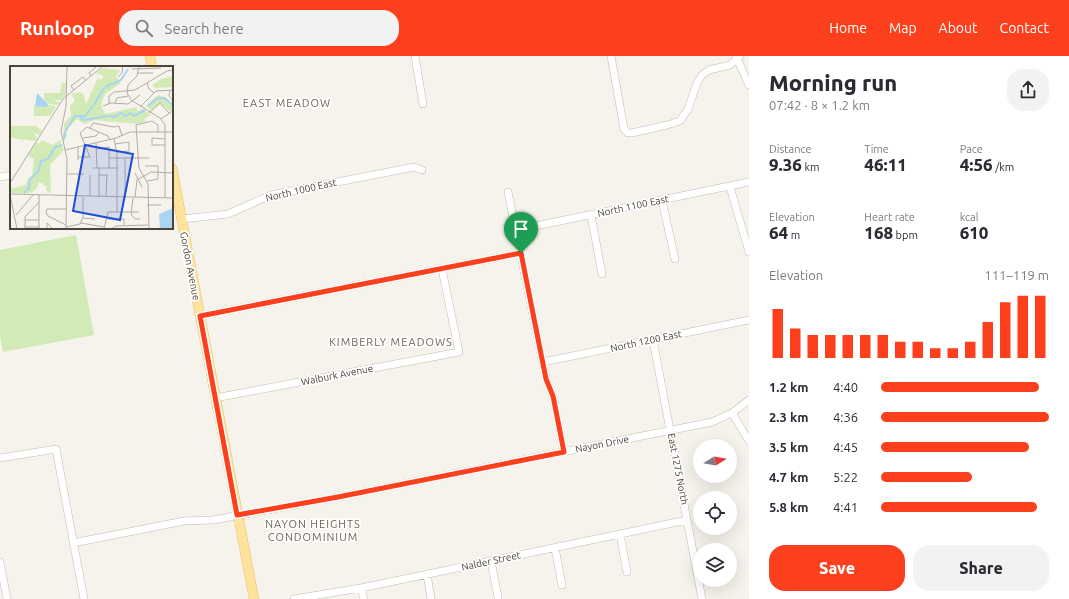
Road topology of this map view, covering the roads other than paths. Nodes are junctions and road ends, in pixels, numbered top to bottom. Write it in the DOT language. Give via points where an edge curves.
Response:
graph roads {
  1 [pos="150,56"];
  2 [pos="415,56"];
  3 [pos="610,56"];
  4 [pos="737,57"];
  5 [pos="152,66"];
  6 [pos="749,85"];
  7 [pos="423,104"];
  8 [pos="422,170"];
  9 [pos="173,173"];
  10 [pos="10,175"];
  11 [pos="0,177"];
  12 [pos="749,182"];
  13 [pos="730,187"];
  14 [pos="508,192"];
  15 [pos="662,200"];
  16 [pos="591,215"];
  17 [pos="182,219"];
  18 [pos="516,230"];
  19 [pos="749,252"];
  20 [pos="521,253"];
  21 [pos="675,259"];
  22 [pos="442,269"];
  23 [pos="602,274"];
  24 [pos="200,316"];
  25 [pos="749,320"];
  26 [pos="653,340"];
  27 [pos="543,362"];
  28 [pos="215,398"];
  29 [pos="749,400"];
  30 [pos="732,413"];
  31 [pos="670,430"];
  32 [pos="749,441"];
  33 [pos="564,452"];
  34 [pos="0,458"];
  35 [pos="237,515"];
  36 [pos="687,520"];
  37 [pos="620,534"];
  38 [pos="73,542"];
  39 [pos="554,548"];
  40 [pos="491,561"];
  41 [pos="0,562"];
  42 [pos="627,572"];
  43 [pos="427,574"];
  44 [pos="562,585"];
  45 [pos="361,588"];
  46 [pos="498,597"];
  47 [pos="7,599"];
  48 [pos="84,599"];
  49 [pos="254,599"];
  50 [pos="294,599"];
  51 [pos="364,599"];
  52 [pos="431,599"];
  53 [pos="702,599"];
  1 -- 5 [label="main road"];
  2 -- 7 [label="street"];
  3 -- 4 [label="street" via="624,129 628,133 680,121 702,76 709,70 730,65"];
  4 -- 6 [label="street"];
  8 -- 17 [label="street, North 1000 East" via="414,167 271,195 228,214"];
  9 -- 17 [label="main road, Gordon Avenue"];
  10 -- 11 [label="street"];
  12 -- 13 [label="street, North 1100 East"];
  13 -- 15 [label="street, North 1100 East"];
  13 -- 19 [label="street"];
  14 -- 18 [label="street"];
  15 -- 16 [label="street, North 1100 East"];
  15 -- 21 [label="street"];
  16 -- 18 [label="street, North 1100 East"];
  16 -- 23 [label="street"];
  17 -- 24 [label="main road, Gordon Avenue"];
  18 -- 20 [label="street"];
  20 -- 22 [label="street"];
  20 -- 27 [label="street"];
  22 -- 24 [label="street"];
  22 -- 28 [label="street, Walburk Avenue" via="460,352"];
  24 -- 28 [label="main road, Gordon Avenue"];
  25 -- 26 [label="street, North 1200 East"];
  26 -- 27 [label="street, North 1200 East"];
  26 -- 31 [label="street, East 1275 North"];
  27 -- 33 [label="street" via="553,396"];
  28 -- 35 [label="main road, Gordon Avenue"];
  29 -- 30 [label="street, Nayon Drive"];
  30 -- 31 [label="street, Nayon Drive" via="712,422"];
  30 -- 32 [label="street"];
  31 -- 33 [label="street, Nayon Drive"];
  31 -- 36 [label="street, East 1275 North"];
  33 -- 35 [label="street, Nayon Drive"];
  34 -- 38 [label="street" via="56,449"];
  35 -- 38 [label="street, Nayon Drive" via="213,520 184,521"];
  35 -- 49 [label="main road, Gordon Avenue"];
  36 -- 37 [label="street, Nalder Street"];
  36 -- 53 [label="street, East 1275 North"];
  37 -- 39 [label="street, Nalder Street"];
  37 -- 42 [label="street"];
  38 -- 48 [label="street"];
  39 -- 40 [label="street, Nalder Street"];
  39 -- 44 [label="street"];
  40 -- 43 [label="street, Nalder Street"];
  40 -- 46 [label="street"];
  41 -- 47 [label="street"];
  43 -- 45 [label="street, Nalder Street"];
  43 -- 52 [label="street"];
  45 -- 50 [label="street, Nalder Street"];
  45 -- 51 [label="street"];
}
